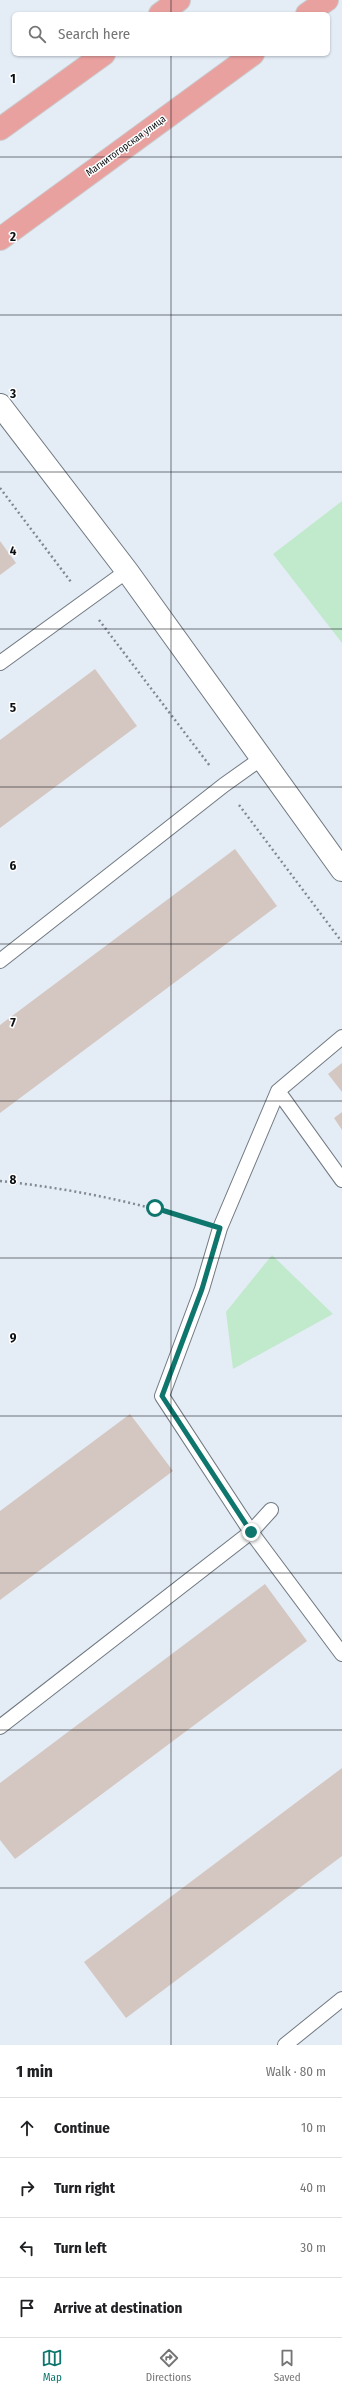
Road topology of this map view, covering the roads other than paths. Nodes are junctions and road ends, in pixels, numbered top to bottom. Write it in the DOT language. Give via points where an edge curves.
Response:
graph roads {
  1 [pos="179,0"];
  2 [pos="327,0"];
  3 [pos="163,12"];
  4 [pos="310,12"];
  5 [pos="101,56"];
  6 [pos="250,56"];
  7 [pos="0,129"];
  8 [pos="0,239"];
  9 [pos="0,405"];
  10 [pos="127,572"];
  11 [pos="0,663"];
  12 [pos="262,758"];
  13 [pos="342,870"];
  14 [pos="0,961"];
  15 [pos="342,1037"];
  16 [pos="278,1091"];
  17 [pos="342,1180"];
  18 [pos="271,1510"];
  19 [pos="251,1532"];
  20 [pos="342,1654"];
  21 [pos="0,1727"];
  22 [pos="342,2000"];
  23 [pos="285,2045"];
  1 -- 3 [label="main road"];
  2 -- 4 [label="main road"];
  5 -- 7 [label="main road"];
  6 -- 8 [label="main road, Магнитогорская улица"];
  9 -- 10 [label="street"];
  10 -- 11 [label="lane"];
  10 -- 12 [label="street"];
  12 -- 13 [label="street"];
  12 -- 14 [label="lane"];
  15 -- 16 [label="lane"];
  16 -- 17 [label="lane"];
  16 -- 19 [label="lane" via="220,1228 202,1289 162,1396"];
  18 -- 19 [label="lane"];
  19 -- 20 [label="lane"];
  19 -- 21 [label="lane"];
  22 -- 23 [label="lane"];
}
